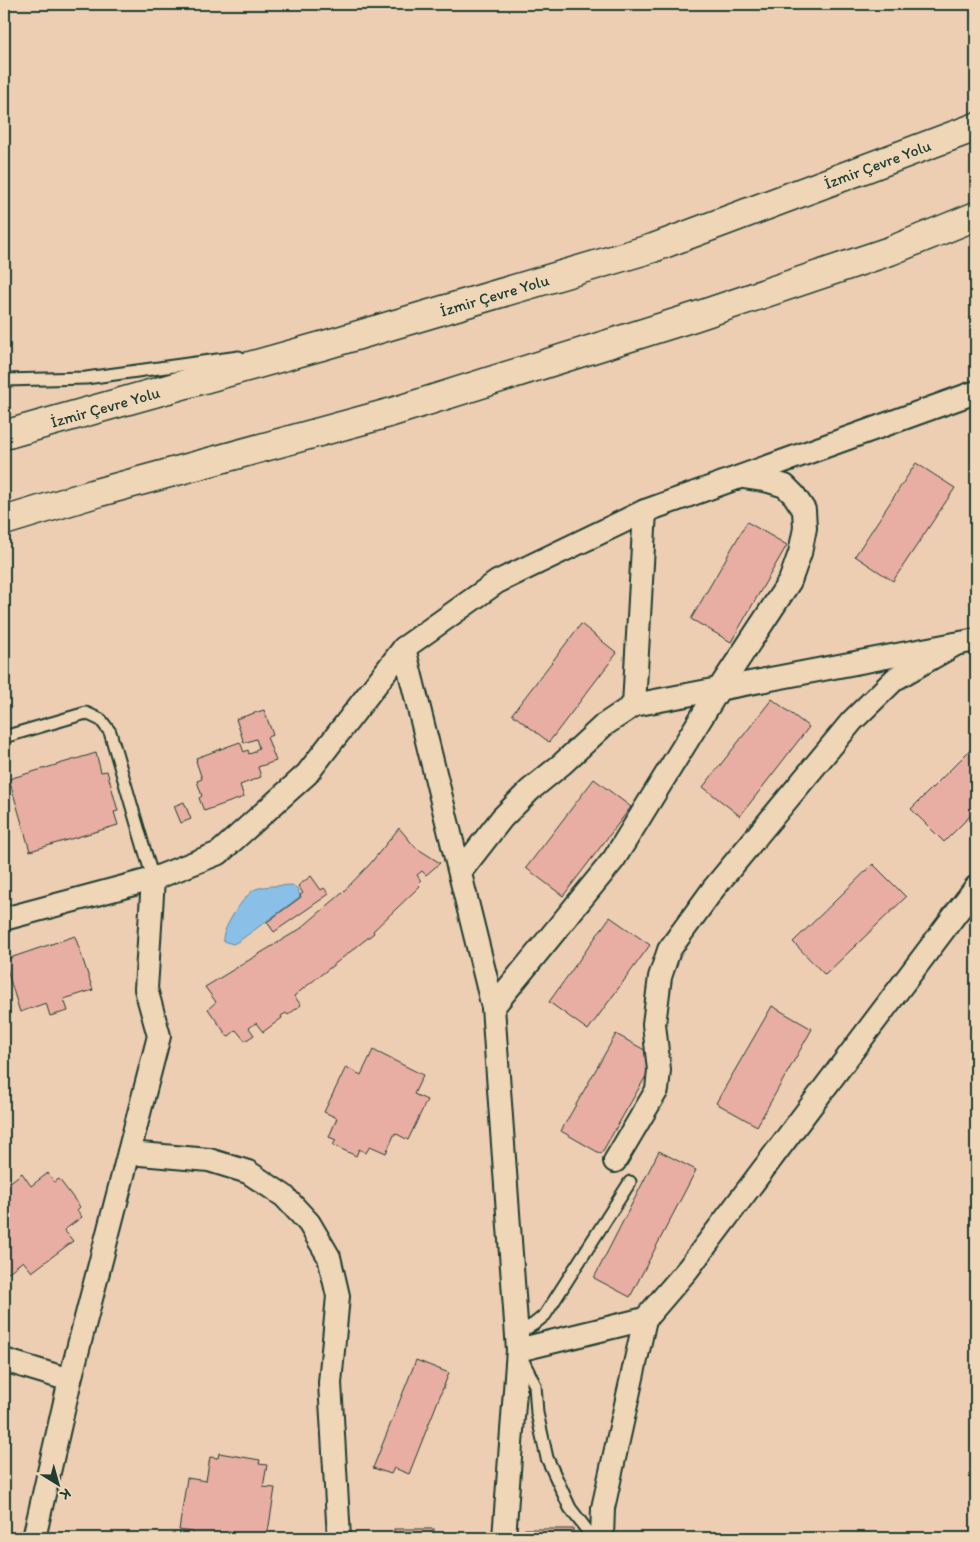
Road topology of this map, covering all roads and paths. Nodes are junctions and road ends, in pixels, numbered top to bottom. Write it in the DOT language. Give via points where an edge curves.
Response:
graph roads {
  1 [pos="976,127"];
  2 [pos="976,216"];
  3 [pos="325,345"];
  4 [pos="4,380"];
  5 [pos="976,392"];
  6 [pos="4,435"];
  7 [pos="740,477"];
  8 [pos="645,511"];
  9 [pos="4,521"];
  10 [pos="966,642"];
  11 [pos="404,648"];
  12 [pos="720,689"];
  13 [pos="634,705"];
  14 [pos="4,737"];
  15 [pos="460,872"];
  16 [pos="153,879"];
  17 [pos="976,887"];
  18 [pos="4,919"];
  19 [pos="493,1007"];
  20 [pos="129,1153"];
  21 [pos="615,1161"];
  22 [pos="630,1182"];
  23 [pos="645,1319"];
  24 [pos="517,1342"];
  25 [pos="4,1360"];
  26 [pos="70,1380"];
  27 [pos="34,1538"];
  28 [pos="339,1538"];
  29 [pos="504,1538"];
  30 [pos="593,1538"];
  31 [pos="602,1538"];
  1 -- 3 [label="highway, İzmir Çevre Yolu" via="653,248"];
  2 -- 9 [label="highway" via="890,251 408,407"];
  3 -- 4 [label="lane" via="86,378"];
  3 -- 6 [label="highway, İzmir Çevre Yolu"];
  5 -- 7 [label="street"];
  7 -- 8 [label="street"];
  7 -- 12 [label="street" via="785,486 804,510 805,528 790,581"];
  8 -- 11 [label="street" via="497,582"];
  8 -- 13 [label="street"];
  10 -- 12 [label="street"];
  10 -- 21 [label="street" via="895,679 852,721 714,888 669,950 660,977 654,1024 659,1070 657,1090"];
  11 -- 15 [label="street"];
  11 -- 16 [label="street" via="307,774 219,853"];
  12 -- 13 [label="street"];
  12 -- 19 [label="street" via="614,859"];
  13 -- 15 [label="street" via="604,725 530,790 502,818"];
  14 -- 16 [label="lane" via="86,713 101,720 110,732"];
  15 -- 19 [label="street"];
  16 -- 18 [label="street"];
  16 -- 20 [label="street" via="146,989 159,1036"];
  17 -- 23 [label="street" via="688,1269"];
  19 -- 24 [label="street"];
  20 -- 26 [label="street"];
  20 -- 28 [label="street" via="209,1160 248,1172 284,1196 309,1223 329,1257 338,1296 330,1383"];
  22 -- 24 [label="lane" via="545,1315"];
  23 -- 24 [label="street"];
  23 -- 31 [label="street" via="603,1508"];
  24 -- 29 [label="street"];
  24 -- 30 [label="lane" via="535,1385 536,1413 547,1458 570,1508"];
  25 -- 26 [label="street"];
  26 -- 27 [label="street"];
}
